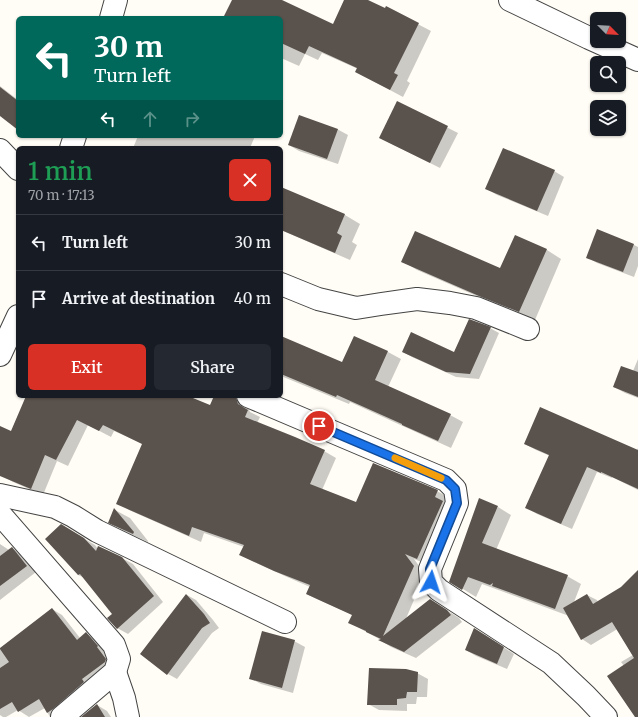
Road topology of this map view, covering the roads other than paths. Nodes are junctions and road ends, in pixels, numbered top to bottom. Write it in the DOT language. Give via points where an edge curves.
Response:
graph roads {
  1 [pos="116,0"];
  2 [pos="510,0"];
  3 [pos="112,16"];
  4 [pos="638,60"];
  5 [pos="0,150"];
  6 [pos="16,167"];
  7 [pos="283,285"];
  8 [pos="16,320"];
  9 [pos="528,330"];
  10 [pos="0,355"];
  11 [pos="253,398"];
  12 [pos="0,495"];
  13 [pos="0,514"];
  14 [pos="284,622"];
  15 [pos="115,672"];
  16 [pos="62,717"];
  17 [pos="128,717"];
  18 [pos="606,717"];
  1 -- 3 [label="street"];
  2 -- 4 [label="street"];
  5 -- 6 [label="street"];
  7 -- 9 [label="street" via="318,299 356,308 417,299 450,303 476,308"];
  8 -- 10 [label="street"];
  11 -- 18 [label="street" via="446,480 455,489 457,503 430,569 431,582 439,590 551,663"];
  12 -- 14 [label="street" via="55,507 97,531"];
  13 -- 15 [label="street" via="114,645 119,659"];
  15 -- 16 [label="street"];
  15 -- 17 [label="street"];
}
